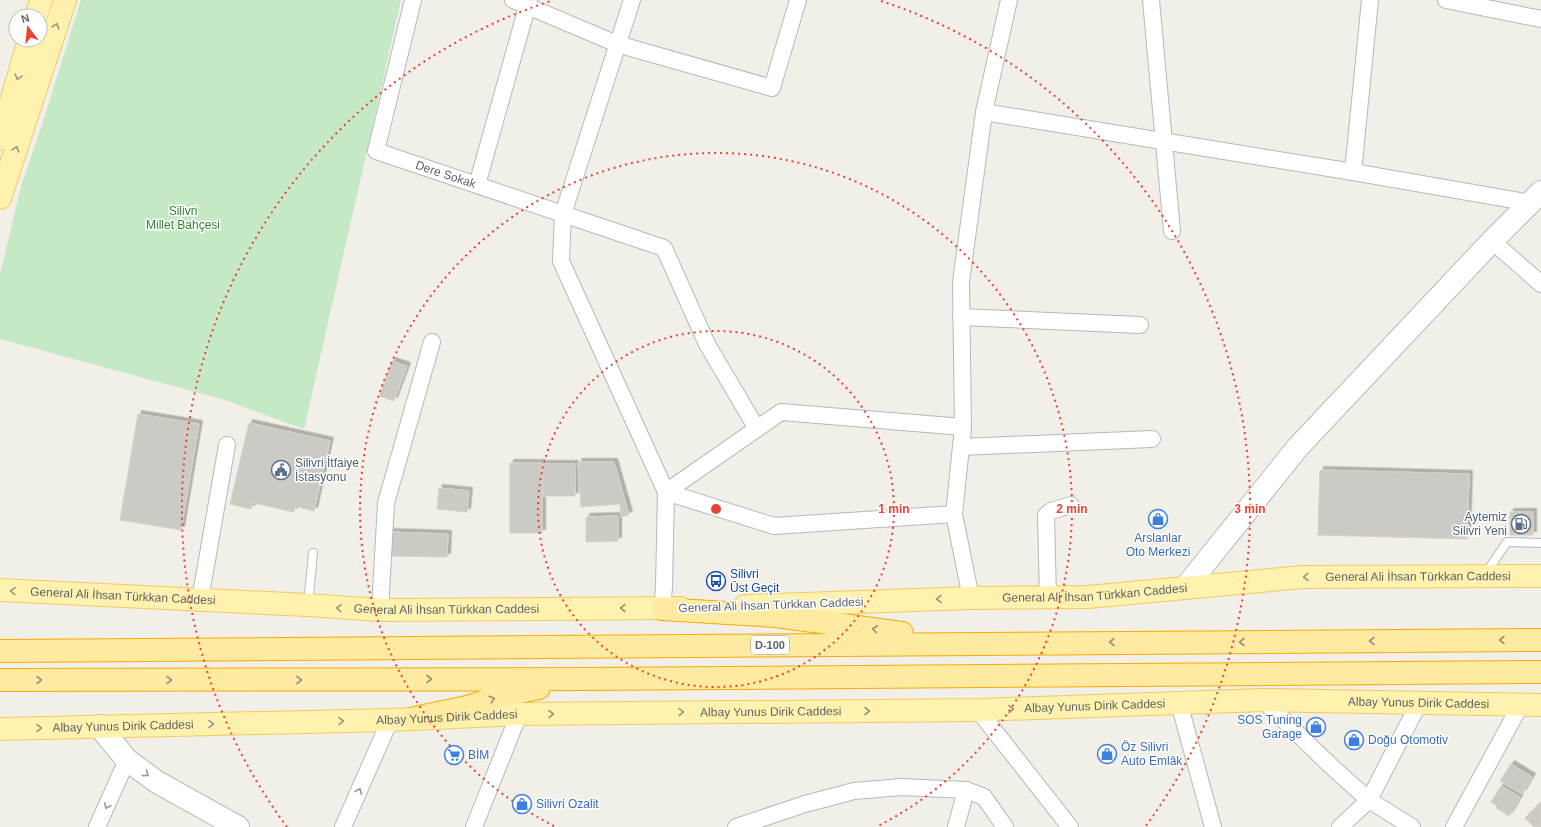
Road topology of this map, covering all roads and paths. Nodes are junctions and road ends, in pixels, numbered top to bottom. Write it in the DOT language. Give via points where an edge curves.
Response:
graph roads {
  1 [pos="65,0"];
  2 [pos="413,0"];
  3 [pos="632,0"];
  4 [pos="798,0"];
  5 [pos="1009,0"];
  6 [pos="1151,0"];
  7 [pos="1370,0"];
  8 [pos="1446,0"];
  9 [pos="523,2"];
  10 [pos="1541,19"];
  11 [pos="617,44"];
  12 [pos="27,48"];
  13 [pos="984,112"];
  14 [pos="0,139"];
  15 [pos="1164,141"];
  16 [pos="1353,172"];
  17 [pos="477,185"];
  18 [pos="1,191"];
  19 [pos="1536,198"];
  20 [pos="563,214"];
  21 [pos="1172,231"];
  22 [pos="1492,240"];
  23 [pos="1541,284"];
  24 [pos="961,317"];
  25 [pos="1140,325"];
  26 [pos="432,342"];
  27 [pos="963,427"];
  28 [pos="757,429"];
  29 [pos="1152,439"];
  30 [pos="227,445"];
  31 [pos="961,447"];
  32 [pos="666,492"];
  33 [pos="1071,505"];
  34 [pos="954,514"];
  35 [pos="1541,543"];
  36 [pos="313,553"];
  37 [pos="1484,576"];
  38 [pos="1541,576"];
  39 [pos="1185,588"];
  40 [pos="0,590"];
  41 [pos="971,598"];
  42 [pos="1048,598"];
  43 [pos="200,600"];
  44 [pos="308,605"];
  45 [pos="662,609"];
  46 [pos="380,610"];
  47 [pos="1541,640"];
  48 [pos="969,643"];
  49 [pos="0,651"];
  50 [pos="1541,672"];
  51 [pos="583,679"];
  52 [pos="0,680"];
  53 [pos="1263,700"];
  54 [pos="1179,703"];
  55 [pos="1419,703"];
  56 [pos="1530,705"];
  57 [pos="978,710"];
  58 [pos="520,714"];
  59 [pos="414,718"];
  60 [pos="390,720"];
  61 [pos="99,726"];
  62 [pos="0,728"];
  63 [pos="127,760"];
  64 [pos="966,790"];
  65 [pos="1369,800"];
  66 [pos="97,827"];
  67 [pos="238,827"];
  68 [pos="343,827"];
  69 [pos="474,827"];
  70 [pos="736,827"];
  71 [pos="956,827"];
  72 [pos="1005,827"];
  73 [pos="1070,827"];
  74 [pos="1213,827"];
  75 [pos="1340,827"];
  76 [pos="1412,827"];
  77 [pos="1454,827"];
  18 -- 1 [label="main road, one-way"];
  2 -- 17 [label="street, Dere Sokak" via="376,151"];
  3 -- 11 [label="street"];
  4 -- 11 [label="street" via="772,88"];
  5 -- 13 [label="street"];
  6 -- 15 [label="street"];
  7 -- 16 [label="street"];
  8 -- 10 [label="street"];
  9 -- 11 [label="street"];
  9 -- 17 [label="street"];
  11 -- 20 [label="street"];
  12 -- 14 [label="main road, one-way"];
  13 -- 15 [label="street"];
  13 -- 24 [label="street" via="961,282"];
  15 -- 16 [label="street"];
  15 -- 21 [label="street"];
  16 -- 19 [label="street"];
  17 -- 20 [label="street, Dere Sokak"];
  19 -- 22 [label="main road"];
  20 -- 28 [label="street, Dere Sokak" via="664,248 707,344"];
  20 -- 32 [label="street" via="561,261"];
  22 -- 23 [label="street"];
  22 -- 39 [label="main road" via="1298,447"];
  24 -- 25 [label="street"];
  24 -- 27 [label="street"];
  26 -- 46 [label="street" via="386,503"];
  27 -- 28 [label="street" via="781,412"];
  27 -- 31 [label="street"];
  28 -- 32 [label="street"];
  29 -- 31 [label="street"];
  30 -- 43 [label="street"];
  31 -- 34 [label="street"];
  32 -- 34 [label="street" via="774,526"];
  32 -- 45 [label="street"];
  33 -- 42 [label="street" via="1051,510 1046,515"];
  34 -- 41 [label="street"];
  35 -- 37 [label="lane" via="1508,542"];
  36 -- 44 [label="lane"];
  37 -- 38 [label="main road, General Ali İhsan Türkkan Caddesi"];
  37 -- 39 [label="main road, General Ali İhsan Türkkan Caddesi, one-way" via="1303,576"];
  39 -- 42 [label="main road, General Ali İhsan Türkkan Caddesi"];
  43 -- 40 [label="main road, General Ali İhsan Türkkan Caddesi, one-way"];
  41 -- 42 [label="main road, General Ali İhsan Türkkan Caddesi"];
  41 -- 45 [label="main road, General Ali İhsan Türkkan Caddesi, one-way"];
  43 -- 44 [label="main road, General Ali İhsan Türkkan Caddesi"];
  46 -- 44 [label="main road, General Ali İhsan Türkkan Caddesi, one-way"];
  45 -- 46 [label="main road, General Ali İhsan Türkkan Caddesi, one-way"];
  48 -- 45 [label="highway, one-way" via="776,616"];
  47 -- 48 [label="highway, D-100, one-way"];
  48 -- 49 [label="highway, D-100"];
  50 -- 51 [label="highway"];
  52 -- 51 [label="highway, one-way"];
  59 -- 51 [label="highway, one-way"];
  53 -- 54 [label="main road, Albay Yunus Dirik Caddesi"];
  53 -- 55 [label="main road, Albay Yunus Dirik Caddesi"];
  53 -- 65 [label="street"];
  57 -- 54 [label="main road, Albay Yunus Dirik Caddesi, one-way"];
  54 -- 74 [label="street"];
  55 -- 56 [label="main road, Albay Yunus Dirik Caddesi"];
  55 -- 65 [label="street"];
  56 -- 77 [label="street"];
  58 -- 57 [label="main road, Albay Yunus Dirik Caddesi, one-way"];
  57 -- 73 [label="street"];
  58 -- 59 [label="main road, Albay Yunus Dirik Caddesi"];
  58 -- 69 [label="street"];
  59 -- 60 [label="main road, Albay Yunus Dirik Caddesi"];
  61 -- 60 [label="main road, Albay Yunus Dirik Caddesi, one-way"];
  68 -- 60 [label="street, one-way"];
  62 -- 61 [label="main road, Albay Yunus Dirik Caddesi, one-way"];
  61 -- 63 [label="main road"];
  63 -- 66 [label="street, one-way"];
  63 -- 67 [label="main road, one-way" via="157,782"];
  64 -- 70 [label="street" via="902,787 854,790"];
  64 -- 71 [label="street"];
  64 -- 72 [label="street" via="984,797"];
  65 -- 75 [label="street"];
  65 -- 76 [label="street"];
}
